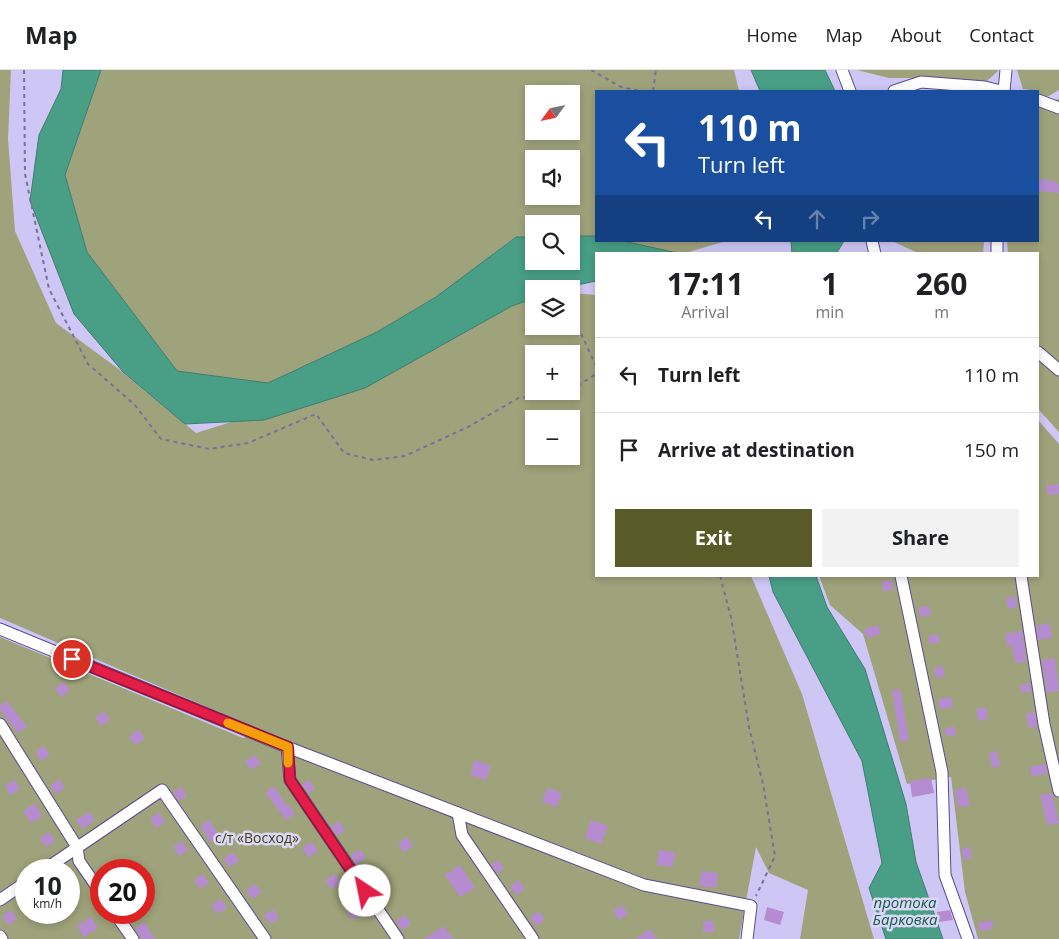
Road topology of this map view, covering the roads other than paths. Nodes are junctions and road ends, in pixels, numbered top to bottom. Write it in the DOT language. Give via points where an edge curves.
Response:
graph roads {
  1 [pos="842,70"];
  2 [pos="1006,70"];
  3 [pos="850,90"];
  4 [pos="897,90"];
  5 [pos="998,90"];
  6 [pos="1003,90"];
  7 [pos="1039,100"];
  8 [pos="1059,108"];
  9 [pos="1039,353"];
  10 [pos="1059,370"];
  11 [pos="901,577"];
  12 [pos="1021,577"];
  13 [pos="0,629"];
  14 [pos="0,724"];
  15 [pos="288,747"];
  16 [pos="1059,791"];
  17 [pos="458,813"];
  18 [pos="77,847"];
  19 [pos="60,859"];
  20 [pos="90,877"];
  21 [pos="15,890"];
  22 [pos="0,900"];
  23 [pos="122,924"];
  24 [pos="0,936"];
  25 [pos="2,939"];
  26 [pos="133,939"];
  27 [pos="265,939"];
  28 [pos="398,939"];
  29 [pos="533,939"];
  30 [pos="747,939"];
  31 [pos="968,939"];
  1 -- 3 [label="street"];
  2 -- 6 [label="street"];
  4 -- 5 [label="street" via="921,82"];
  7 -- 8 [label="street"];
  9 -- 10 [label="street"];
  11 -- 31 [label="street" via="942,772 944,875"];
  12 -- 16 [label="street" via="1044,724"];
  13 -- 15 [label="street"];
  14 -- 18 [label="street"];
  15 -- 17 [label="street"];
  15 -- 28 [label="street" via="290,780"];
  17 -- 29 [label="street" via="462,835"];
  17 -- 30 [label="street" via="644,885 751,906"];
  18 -- 19 [label="street"];
  18 -- 20 [label="street" via="80,862"];
  18 -- 27 [label="street" via="162,790"];
  21 -- 22 [label="street"];
  23 -- 26 [label="street"];
  24 -- 25 [label="street"];
}
